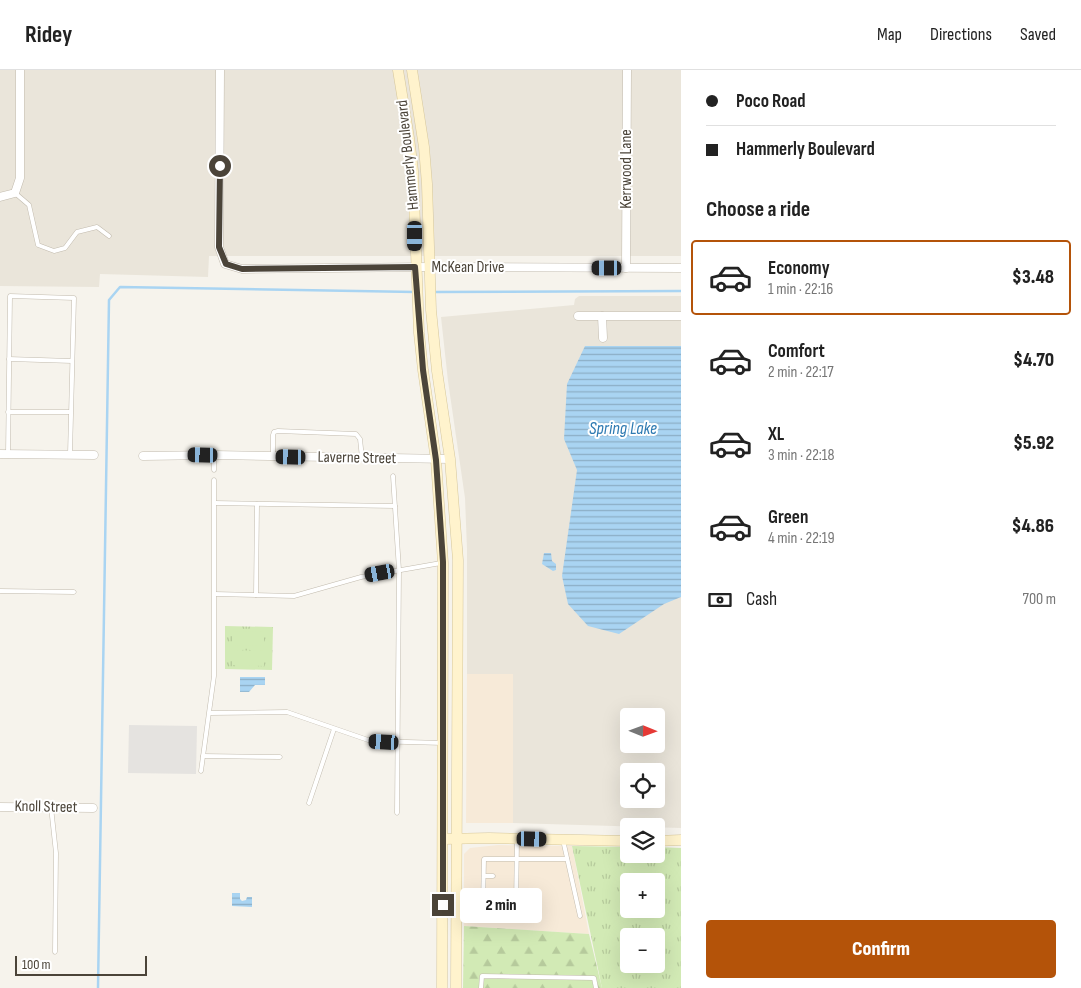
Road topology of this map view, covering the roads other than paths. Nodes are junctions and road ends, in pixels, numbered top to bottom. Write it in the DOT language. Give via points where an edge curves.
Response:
graph roads {
  1 [pos="20,70"];
  2 [pos="220,70"];
  3 [pos="398,70"];
  4 [pos="412,70"];
  5 [pos="627,70"];
  6 [pos="417,97"];
  7 [pos="403,101"];
  8 [pos="15,193"];
  9 [pos="0,197"];
  10 [pos="109,236"];
  11 [pos="626,268"];
  12 [pos="681,268"];
  13 [pos="416,272"];
  14 [pos="429,272"];
  15 [pos="578,316"];
  16 [pos="602,316"];
  17 [pos="681,316"];
  18 [pos="603,338"];
  19 [pos="9,359"];
  20 [pos="72,361"];
  21 [pos="8,412"];
  22 [pos="70,412"];
  23 [pos="4,454"];
  24 [pos="70,454"];
  25 [pos="94,455"];
  26 [pos="214,455"];
  27 [pos="143,456"];
  28 [pos="273,456"];
  29 [pos="362,458"];
  30 [pos="450,459"];
  31 [pos="436,460"];
  32 [pos="214,470"];
  33 [pos="392,476"];
  34 [pos="214,480"];
  35 [pos="214,503"];
  36 [pos="257,504"];
  37 [pos="395,506"];
  38 [pos="458,560"];
  39 [pos="443,562"];
  40 [pos="399,570"];
  41 [pos="0,591"];
  42 [pos="74,592"];
  43 [pos="215,594"];
  44 [pos="256,595"];
  45 [pos="443,696"];
  46 [pos="458,696"];
  47 [pos="210,712"];
  48 [pos="334,729"];
  49 [pos="398,742"];
  50 [pos="443,743"];
  51 [pos="203,756"];
  52 [pos="280,757"];
  53 [pos="201,770"];
  54 [pos="309,803"];
  55 [pos="0,807"];
  56 [pos="51,807"];
  57 [pos="93,808"];
  58 [pos="397,813"];
  59 [pos="444,839"];
  60 [pos="458,839"];
  61 [pos="517,839"];
  62 [pos="562,840"];
  63 [pos="681,840"];
  64 [pos="620,841"];
  65 [pos="665,841"];
  66 [pos="516,858"];
  67 [pos="567,859"];
  68 [pos="484,876"];
  69 [pos="493,876"];
  70 [pos="510,876"];
  71 [pos="516,876"];
  72 [pos="483,892"];
  73 [pos="492,892"];
  74 [pos="510,892"];
  75 [pos="516,892"];
  76 [pos="458,904"];
  77 [pos="483,904"];
  78 [pos="580,916"];
  79 [pos="55,952"];
  80 [pos="442,988"];
  81 [pos="456,988"];
  82 [pos="482,988"];
  83 [pos="596,988"];
  1 -- 8 [label="street" via="20,178"];
  2 -- 13 [label="street, McKean Drive" via="219,247 226,264 242,269"];
  3 -- 7 [label="main road, Hammerly Boulevard"];
  4 -- 6 [label="main road, Hammerly Boulevard"];
  5 -- 11 [label="street, Kerrwood Lane"];
  6 -- 7 [label="main road"];
  6 -- 14 [label="main road, Hammerly Boulevard" via="427,184"];
  7 -- 13 [label="main road, Hammerly Boulevard" via="412,171"];
  8 -- 9 [label="street"];
  8 -- 10 [label="lane" via="29,205 38,245 54,251 65,248 77,232 97,228"];
  11 -- 12 [label="street, McKean Drive"];
  11 -- 14 [label="street, McKean Drive"];
  13 -- 14 [label="street, McKean Drive"];
  13 -- 31 [label="main road, Hammerly Boulevard" via="423,370"];
  14 -- 30 [label="main road, Hammerly Boulevard" via="437,371"];
  15 -- 16 [label="street"];
  16 -- 17 [label="street"];
  16 -- 18 [label="street"];
  19 -- 20 [label="lane"];
  19 -- 20 [label="lane" via="10,296 74,298"];
  19 -- 21 [label="lane"];
  20 -- 22 [label="lane"];
  21 -- 22 [label="lane"];
  21 -- 23 [label="lane"];
  22 -- 24 [label="lane"];
  23 -- 24 [label="street"];
  24 -- 25 [label="street"];
  26 -- 27 [label="street, Laverne Street"];
  26 -- 28 [label="street, Laverne Street"];
  26 -- 32 [label="lane"];
  28 -- 29 [label="street, Laverne Street"];
  28 -- 29 [label="lane" via="273,435 278,432 356,434 360,439"];
  29 -- 31 [label="street, Laverne Street"];
  30 -- 31 [label="street, Laverne Street"];
  30 -- 38 [label="main road, Hammerly Boulevard"];
  31 -- 39 [label="main road, Hammerly Boulevard"];
  33 -- 37 [label="lane"];
  34 -- 35 [label="lane"];
  35 -- 36 [label="lane"];
  35 -- 43 [label="lane"];
  36 -- 37 [label="lane"];
  36 -- 44 [label="lane"];
  37 -- 40 [label="lane"];
  38 -- 39 [label="main road"];
  38 -- 46 [label="main road, Hammerly Boulevard"];
  39 -- 40 [label="lane"];
  39 -- 45 [label="main road, Hammerly Boulevard"];
  40 -- 44 [label="lane" via="294,596"];
  40 -- 49 [label="lane"];
  41 -- 42 [label="lane"];
  43 -- 44 [label="lane"];
  43 -- 47 [label="lane"];
  45 -- 46 [label="main road"];
  45 -- 50 [label="main road, Hammerly Boulevard"];
  46 -- 60 [label="main road, Hammerly Boulevard"];
  47 -- 48 [label="lane" via="287,712"];
  47 -- 51 [label="lane"];
  48 -- 49 [label="lane" via="372,741"];
  48 -- 54 [label="lane"];
  49 -- 50 [label="lane"];
  49 -- 58 [label="lane"];
  50 -- 59 [label="main road, Hammerly Boulevard"];
  51 -- 52 [label="lane"];
  51 -- 53 [label="lane"];
  55 -- 56 [label="street, Knoll Street"];
  56 -- 57 [label="street, Knoll Street"];
  56 -- 79 [label="lane" via="56,853"];
  59 -- 60 [label="main road"];
  59 -- 80 [label="main road, Hammerly Boulevard"];
  60 -- 61 [label="main road"];
  60 -- 76 [label="main road, Hammerly Boulevard"];
  61 -- 62 [label="main road"];
  61 -- 66 [label="lane"];
  62 -- 64 [label="main road"];
  62 -- 67 [label="lane"];
  63 -- 65 [label="main road"];
  66 -- 67 [label="lane"];
  66 -- 68 [label="lane" via="484,860"];
  66 -- 71 [label="lane"];
  67 -- 78 [label="lane"];
  68 -- 69 [label="lane"];
  68 -- 72 [label="lane"];
  70 -- 71 [label="lane"];
  71 -- 75 [label="lane"];
  72 -- 73 [label="lane"];
  72 -- 77 [label="lane"];
  74 -- 75 [label="lane"];
  75 -- 77 [label="lane" via="516,905"];
  76 -- 77 [label="lane"];
  76 -- 81 [label="main road, Hammerly Boulevard"];
  82 -- 83 [label="lane" via="482,976 594,978"];
}
